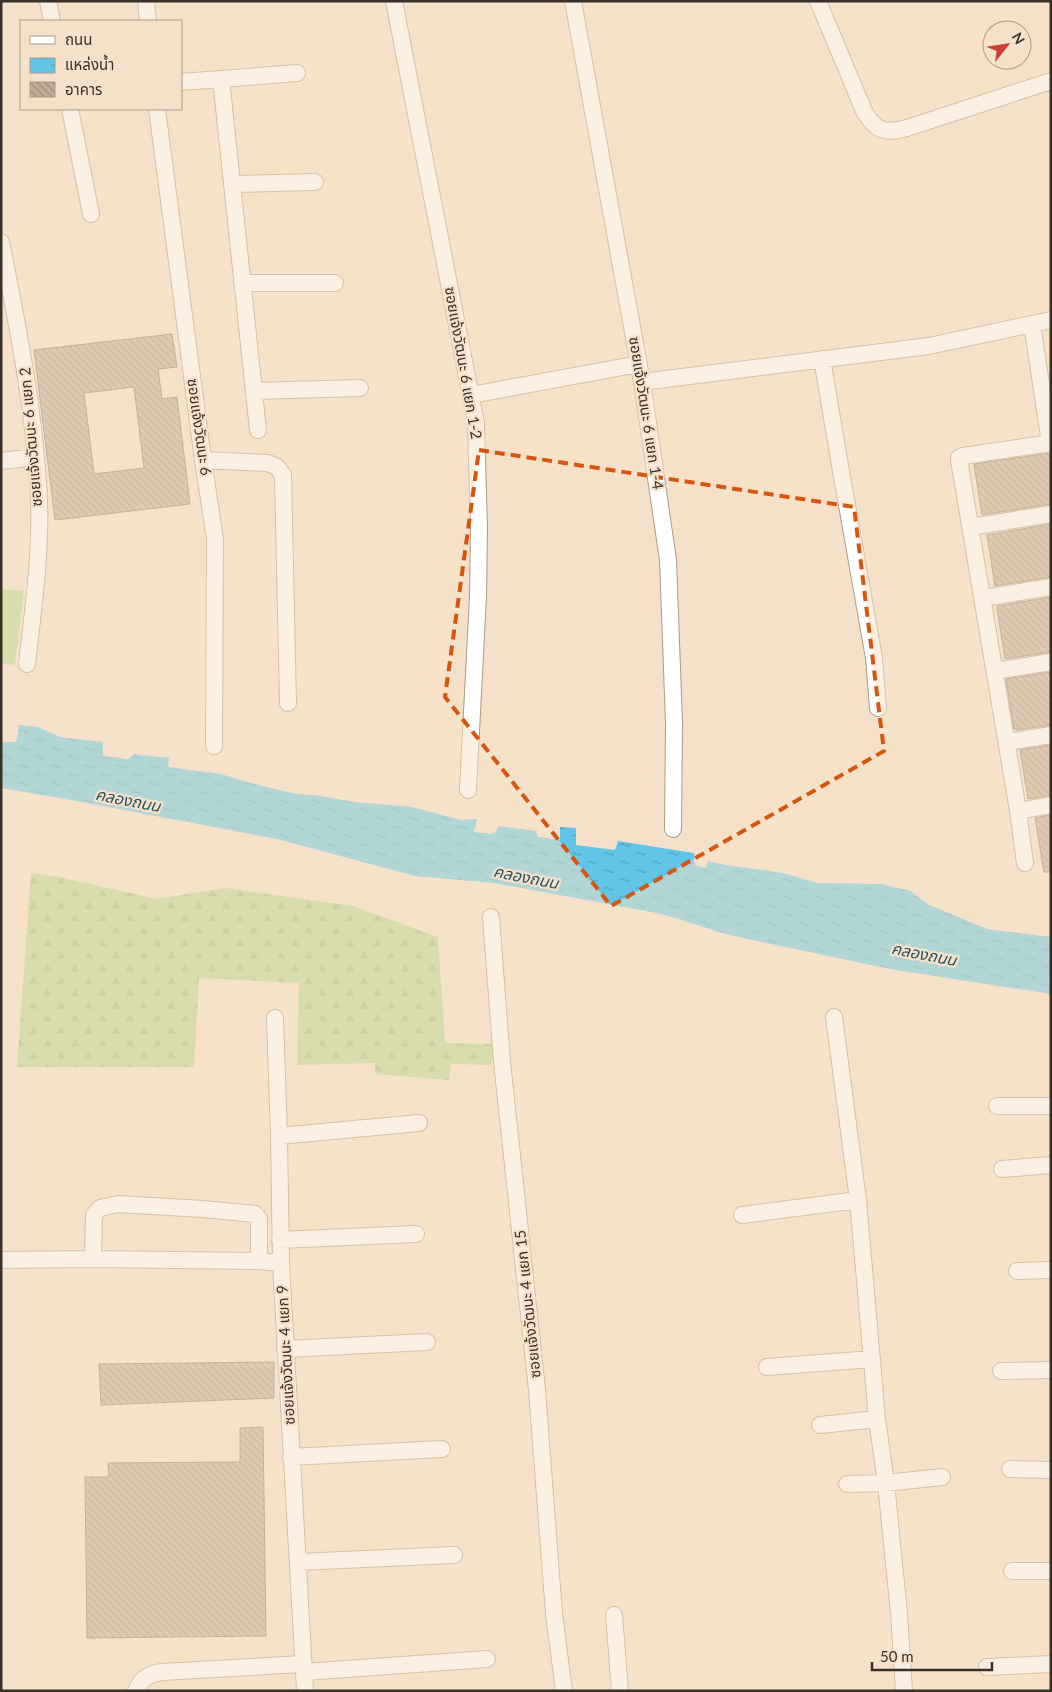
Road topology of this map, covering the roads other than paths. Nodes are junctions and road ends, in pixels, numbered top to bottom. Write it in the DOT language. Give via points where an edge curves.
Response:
graph roads {
  1 [pos="48,1"];
  2 [pos="146,1"];
  3 [pos="394,1"];
  4 [pos="573,1"];
  5 [pos="818,1"];
  6 [pos="52,20"];
  7 [pos="148,20"];
  8 [pos="297,73"];
  9 [pos="220,79"];
  10 [pos="1051,81"];
  11 [pos="182,82"];
  12 [pos="70,110"];
  13 [pos="157,110"];
  14 [pos="315,182"];
  15 [pos="232,184"];
  16 [pos="90,214"];
  17 [pos="1,242"];
  18 [pos="242,283"];
  19 [pos="335,283"];
  20 [pos="1051,320"];
  21 [pos="1032,324"];
  22 [pos="822,359"];
  23 [pos="639,364"];
  24 [pos="642,382"];
  25 [pos="360,388"];
  26 [pos="254,391"];
  27 [pos="471,395"];
  28 [pos="258,430"];
  29 [pos="1050,443"];
  30 [pos="36,457"];
  31 [pos="203,460"];
  32 [pos="1,461"];
  33 [pos="1051,514"];
  34 [pos="971,527"];
  35 [pos="1051,587"];
  36 [pos="983,598"];
  37 [pos="1051,662"];
  38 [pos="27,664"];
  39 [pos="994,671"];
  40 [pos="288,702"];
  41 [pos="878,708"];
  42 [pos="1051,735"];
  43 [pos="1007,742"];
  44 [pos="214,746"];
  45 [pos="468,790"];
  46 [pos="1051,805"];
  47 [pos="1018,811"];
  48 [pos="673,829"];
  49 [pos="1025,863"];
  50 [pos="492,917"];
  51 [pos="834,1017"];
  52 [pos="275,1018"];
  53 [pos="997,1106"];
  54 [pos="1051,1106"];
  55 [pos="419,1123"];
  56 [pos="279,1136"];
  57 [pos="1051,1166"];
  58 [pos="1002,1169"];
  59 [pos="858,1200"];
  60 [pos="742,1215"];
  61 [pos="416,1234"];
  62 [pos="280,1240"];
  63 [pos="93,1259"];
  64 [pos="1,1260"];
  65 [pos="259,1261"];
  66 [pos="281,1263"];
  67 [pos="1051,1270"];
  68 [pos="1016,1271"];
  69 [pos="427,1342"];
  70 [pos="285,1349"];
  71 [pos="872,1359"];
  72 [pos="767,1367"];
  73 [pos="1051,1370"];
  74 [pos="1000,1371"];
  75 [pos="877,1419"];
  76 [pos="820,1425"];
  77 [pos="442,1449"];
  78 [pos="291,1457"];
  79 [pos="1010,1469"];
  80 [pos="1051,1470"];
  81 [pos="942,1477"];
  82 [pos="886,1483"];
  83 [pos="847,1484"];
  84 [pos="454,1555"];
  85 [pos="298,1562"];
  86 [pos="1051,1570"];
  87 [pos="1012,1571"];
  88 [pos="614,1615"];
  89 [pos="487,1659"];
  90 [pos="1051,1664"];
  91 [pos="988,1667"];
  92 [pos="304,1668"];
  93 [pos="136,1691"];
  94 [pos="305,1691"];
  95 [pos="564,1691"];
  96 [pos="620,1691"];
  97 [pos="904,1691"];
  1 -- 6 [label="street"];
  2 -- 7 [label="street"];
  3 -- 27 [label="street, ซอยแจ้งวัฒนะ 6 แยก 1-2"];
  4 -- 23 [label="street, ซอยแจ้งวัฒนะ 6 แยก 1-4"];
  5 -- 10 [label="street" via="864,111 874,126 884,130 907,128"];
  8 -- 9 [label="street"];
  9 -- 11 [label="street"];
  9 -- 15 [label="street"];
  12 -- 16 [label="street"];
  13 -- 31 [label="street, ซอยแจ้งวัฒนะ 6"];
  14 -- 15 [label="street"];
  15 -- 18 [label="street"];
  17 -- 30 [label="street, ซอยแจ้งวัฒนะ 6 แยก 2" via="23,353"];
  18 -- 19 [label="street"];
  18 -- 26 [label="street"];
  20 -- 21 [label="street"];
  21 -- 22 [label="street" via="929,346"];
  21 -- 29 [label="street"];
  22 -- 24 [label="street"];
  22 -- 41 [label="street" via="874,658"];
  23 -- 24 [label="street, ซอยแจ้งวัฒนะ 6 แยก 1-4"];
  23 -- 27 [label="street"];
  24 -- 48 [label="street, ซอยแจ้งวัฒนะ 6 แยก 1-4" via="668,560 674,723"];
  25 -- 26 [label="street"];
  26 -- 28 [label="street"];
  27 -- 45 [label="street, ซอยแจ้งวัฒนะ 6 แยก 1-2" via="476,423 479,528"];
  29 -- 34 [label="street" via="959,458"];
  30 -- 32 [label="street"];
  30 -- 38 [label="street, ซอยแจ้งวัฒนะ 6 แยก 2" via="39,502 36,586"];
  31 -- 40 [label="street" via="268,463 283,475"];
  31 -- 44 [label="street, ซอยแจ้งวัฒนะ 6" via="215,539"];
  33 -- 34 [label="street"];
  34 -- 36 [label="street"];
  35 -- 36 [label="street"];
  36 -- 39 [label="street"];
  37 -- 39 [label="street"];
  39 -- 43 [label="street"];
  42 -- 43 [label="street"];
  43 -- 47 [label="street"];
  46 -- 47 [label="street"];
  47 -- 49 [label="street"];
  50 -- 95 [label="street, ซอยแจ้งวัฒนะ 4 แยก 15" via="502,1062 537,1390 554,1614"];
  51 -- 59 [label="street"];
  52 -- 56 [label="street, ซอยแจ้งวัฒนะ 4 แยก 9"];
  53 -- 54 [label="street"];
  55 -- 56 [label="street"];
  56 -- 62 [label="street, ซอยแจ้งวัฒนะ 4 แยก 9"];
  57 -- 58 [label="street"];
  59 -- 60 [label="street"];
  59 -- 71 [label="street"];
  61 -- 62 [label="street"];
  62 -- 66 [label="street, ซอยแจ้งวัฒนะ 4 แยก 9"];
  63 -- 64 [label="street"];
  63 -- 65 [label="street"];
  63 -- 65 [label="street" via="94,1215 100,1208 118,1204 255,1214 258,1219"];
  65 -- 66 [label="street"];
  66 -- 70 [label="street, ซอยแจ้งวัฒนะ 4 แยก 9"];
  67 -- 68 [label="street"];
  69 -- 70 [label="street"];
  70 -- 78 [label="street, ซอยแจ้งวัฒนะ 4 แยก 9"];
  71 -- 72 [label="street"];
  71 -- 75 [label="street"];
  73 -- 74 [label="street"];
  75 -- 76 [label="street"];
  75 -- 82 [label="street"];
  77 -- 78 [label="street"];
  78 -- 85 [label="street, ซอยแจ้งวัฒนะ 4 แยก 9"];
  79 -- 80 [label="street"];
  81 -- 82 [label="street"];
  82 -- 83 [label="street"];
  82 -- 97 [label="street"];
  84 -- 85 [label="street"];
  85 -- 92 [label="street, ซอยแจ้งวัฒนะ 4 แยก 9"];
  86 -- 87 [label="street"];
  88 -- 96 [label="street"];
  89 -- 92 [label="street"];
  90 -- 91 [label="street"];
  92 -- 93 [label="street" via="162,1672 147,1676"];
  92 -- 94 [label="street, ซอยแจ้งวัฒนะ 4 แยก 9"];
}
